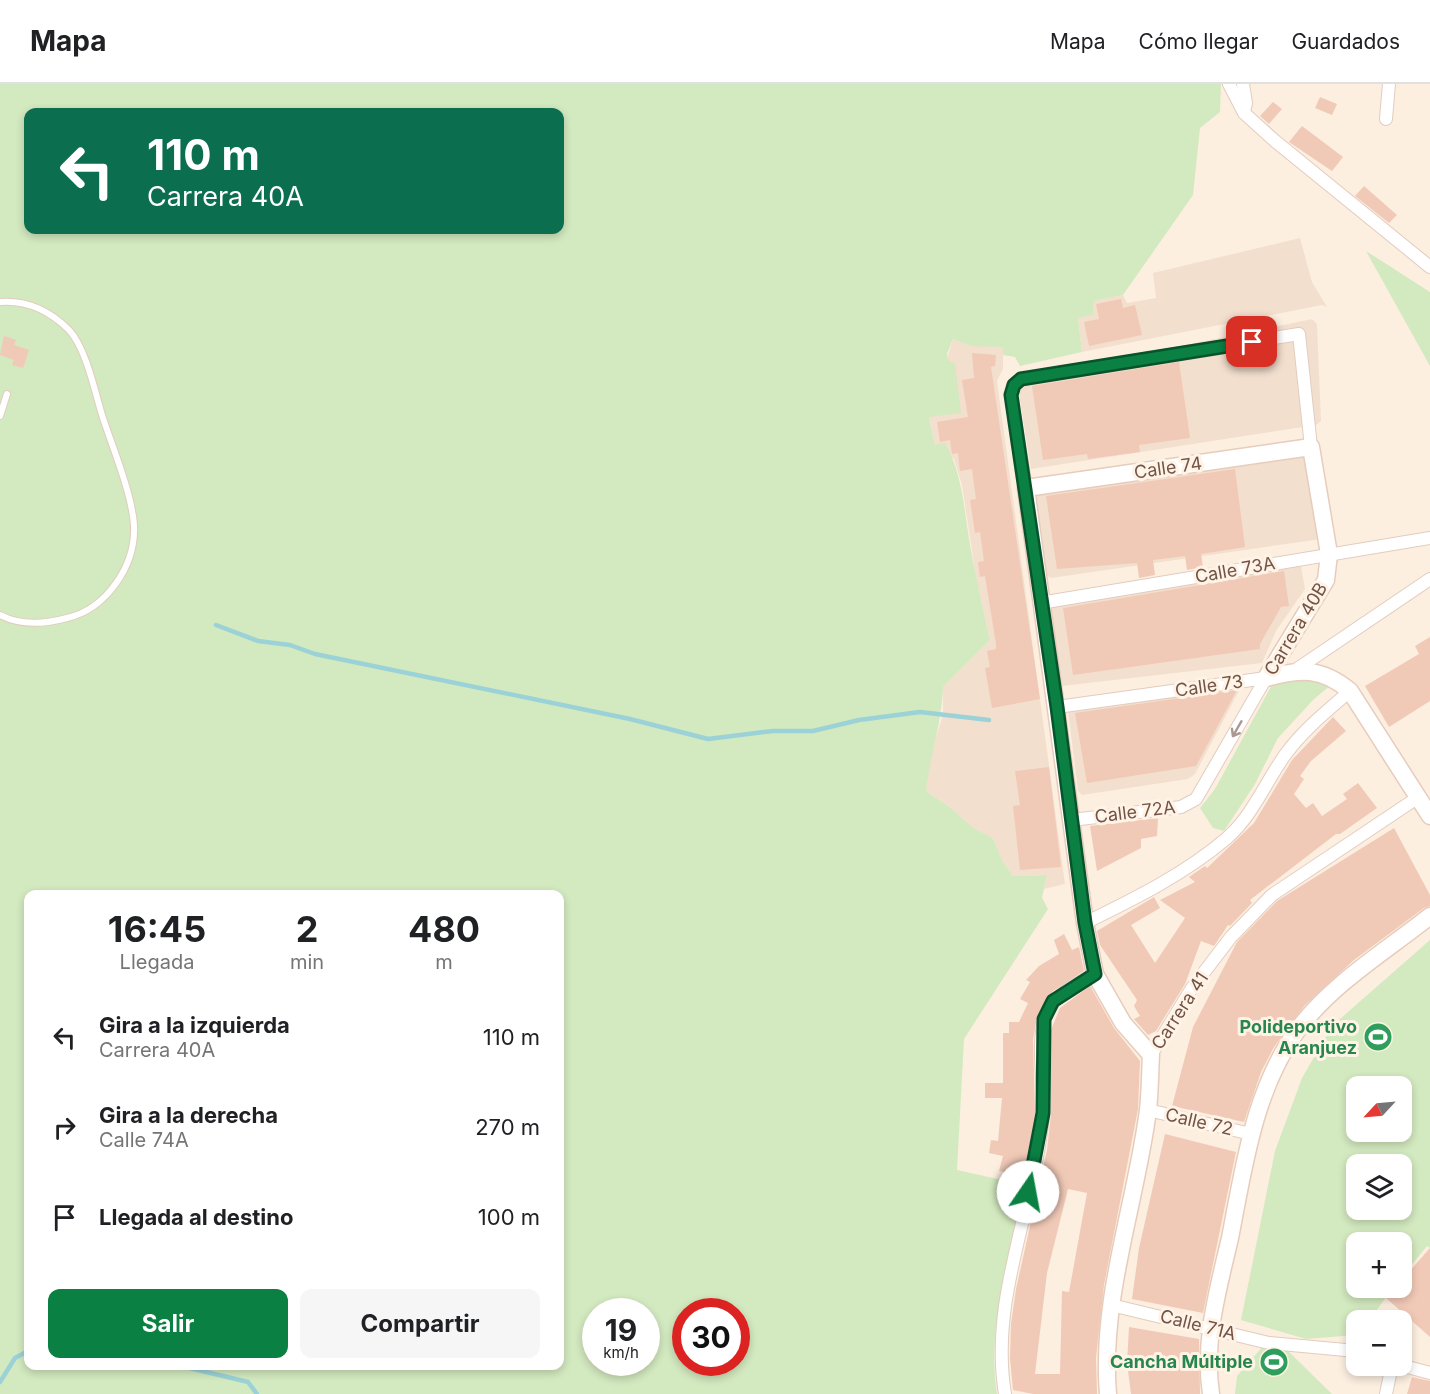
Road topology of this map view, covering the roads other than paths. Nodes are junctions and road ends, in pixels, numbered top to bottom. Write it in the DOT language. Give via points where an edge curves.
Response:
graph roads {
  1 [pos="1229,84"];
  2 [pos="1243,84"];
  3 [pos="1389,84"];
  4 [pos="1244,113"];
  5 [pos="1386,119"];
  6 [pos="1430,267"];
  7 [pos="0,302"];
  8 [pos="7,394"];
  9 [pos="0,416"];
  10 [pos="1311,447"];
  11 [pos="1026,488"];
  12 [pos="1430,538"];
  13 [pos="1329,554"];
  14 [pos="1430,579"];
  15 [pos="1040,603"];
  16 [pos="0,615"];
  17 [pos="1294,670"];
  18 [pos="1266,678"];
  19 [pos="1350,691"];
  20 [pos="1057,707"];
  21 [pos="1417,798"];
  22 [pos="1196,799"];
  23 [pos="1430,816"];
  24 [pos="1072,820"];
  25 [pos="1430,916"];
  26 [pos="1085,923"];
  27 [pos="1095,974"];
  28 [pos="1151,1055"];
  29 [pos="1148,1110"];
  30 [pos="1251,1134"];
  31 [pos="1111,1305"];
  32 [pos="1211,1327"];
  33 [pos="1346,1350"];
  34 [pos="1412,1368"];
  35 [pos="1430,1373"];
  36 [pos="1390,1376"];
  37 [pos="1005,1394"];
  38 [pos="1108,1394"];
  39 [pos="1211,1394"];
  40 [pos="1386,1394"];
  1 -- 4 [label="street"];
  2 -- 4 [label="street"];
  3 -- 5 [label="street"];
  4 -- 6 [label="street"];
  7 -- 16 [label="lane" via="15,301 44,310 71,332 86,362 134,526 128,562 110,593 79,615 43,624"];
  8 -- 9 [label="lane"];
  10 -- 11 [label="street, Calle 74"];
  10 -- 11 [label="street, Carrera 40B" via="1299,334 1021,379 1011,395"];
  10 -- 13 [label="street, Carrera 40B"];
  11 -- 15 [label="street"];
  12 -- 13 [label="street, Calle 73A"];
  13 -- 15 [label="street, Calle 73A"];
  13 -- 18 [label="street, Carrera 40B" via="1326,580"];
  14 -- 17 [label="street"];
  15 -- 20 [label="street"];
  17 -- 18 [label="street, Calle 73"];
  17 -- 19 [label="street, Calle 73" via="1334,678"];
  18 -- 20 [label="street, Calle 73"];
  18 -- 22 [label="street, Carrera 40B, one-way"];
  19 -- 21 [label="street, Calle 73"];
  19 -- 26 [label="street" via="1302,733 1252,810 1227,837 1142,896"];
  20 -- 24 [label="street"];
  21 -- 23 [label="street, Calle 73"];
  21 -- 28 [label="street, Carrera 41" via="1272,895 1231,938 1192,988"];
  22 -- 24 [label="street, Calle 72A" via="1181,807"];
  24 -- 26 [label="street"];
  25 -- 30 [label="street" via="1329,996 1299,1028 1272,1074"];
  26 -- 27 [label="street"];
  27 -- 28 [label="street" via="1123,1023"];
  27 -- 37 [label="street" via="1053,1001 1044,1019 1043,1113 1003,1310 1001,1372"];
  28 -- 29 [label="street, Carrera 41"];
  29 -- 30 [label="street, Calle 72"];
  29 -- 31 [label="street, Carrera 41"];
  30 -- 32 [label="street"];
  31 -- 32 [label="street, Calle 71A"];
  31 -- 38 [label="street, Carrera 41"];
  32 -- 33 [label="street, Calle 71A" via="1269,1343"];
  32 -- 39 [label="street" via="1207,1364"];
  34 -- 35 [label="street"];
  36 -- 40 [label="street"];
}
